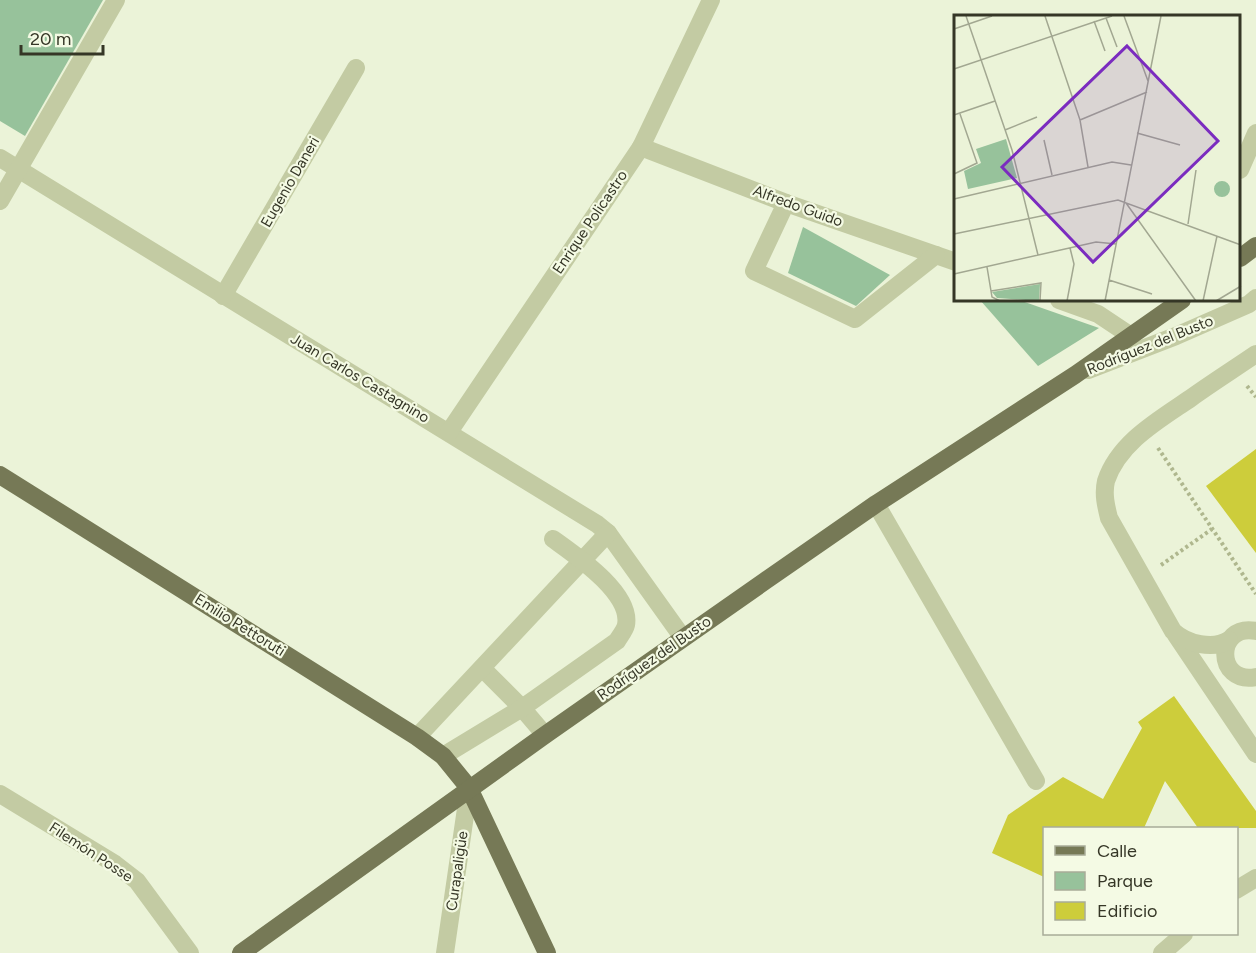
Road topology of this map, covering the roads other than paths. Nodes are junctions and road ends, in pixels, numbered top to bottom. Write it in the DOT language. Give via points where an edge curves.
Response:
graph roads {
  1 [pos="116,0"];
  2 [pos="711,0"];
  3 [pos="356,68"];
  4 [pos="1256,133"];
  5 [pos="641,147"];
  6 [pos="0,158"];
  7 [pos="1241,166"];
  8 [pos="18,168"];
  9 [pos="0,201"];
  10 [pos="786,203"];
  11 [pos="1256,246"];
  12 [pos="936,255"];
  13 [pos="1241,257"];
  14 [pos="954,261"];
  15 [pos="223,296"];
  16 [pos="1065,302"];
  17 [pos="1179,302"];
  18 [pos="1254,305"];
  19 [pos="1131,336"];
  20 [pos="1256,354"];
  21 [pos="1075,375"];
  22 [pos="448,432"];
  23 [pos="0,475"];
  24 [pos="876,504"];
  25 [pos="608,533"];
  26 [pos="553,539"];
  27 [pos="583,560"];
  28 [pos="1256,620"];
  29 [pos="1173,631"];
  30 [pos="1241,634"];
  31 [pos="683,638"];
  32 [pos="1196,663"];
  33 [pos="482,668"];
  34 [pos="1247,677"];
  35 [pos="522,708"];
  36 [pos="544,735"];
  37 [pos="417,737"];
  38 [pos="1256,754"];
  39 [pos="443,756"];
  40 [pos="1036,781"];
  41 [pos="469,788"];
  42 [pos="0,794"];
  43 [pos="1256,878"];
  44 [pos="1238,889"];
  45 [pos="1182,935"];
  46 [pos="190,953"];
  47 [pos="241,953"];
  48 [pos="445,953"];
  49 [pos="548,953"];
  50 [pos="1162,953"];
  1 -- 8 [label="street"];
  2 -- 5 [label="street, Enrique Policastro"];
  3 -- 15 [label="street, Eugenio Daneri"];
  4 -- 7 [label="street"];
  5 -- 10 [label="street, Alfredo Guido"];
  5 -- 22 [label="street, Enrique Policastro"];
  6 -- 8 [label="street, Juan Carlos Castagnino"];
  8 -- 9 [label="street"];
  8 -- 15 [label="street, Juan Carlos Castagnino"];
  10 -- 12 [label="street, Alfredo Guido"];
  10 -- 12 [label="street" via="754,271 855,319"];
  11 -- 13 [label="main road"];
  12 -- 14 [label="street, Alfredo Guido"];
  15 -- 22 [label="street, Juan Carlos Castagnino"];
  16 -- 19 [label="street" via="1098,314"];
  17 -- 19 [label="main road, Rodríguez del Busto"];
  18 -- 21 [label="street, Rodríguez del Busto"];
  19 -- 21 [label="main road, Rodríguez del Busto"];
  20 -- 29 [label="street" via="1146,430 1122,452 1106,483 1104,501 1108,518"];
  21 -- 24 [label="main road, Rodríguez del Busto"];
  22 -- 25 [label="street, Juan Carlos Castagnino"];
  23 -- 37 [label="main road, Emilio Pettoruti"];
  24 -- 31 [label="main road, Rodríguez del Busto"];
  24 -- 40 [label="street"];
  25 -- 27 [label="street"];
  25 -- 31 [label="street, Juan Carlos Castagnino"];
  26 -- 27 [label="street"];
  27 -- 33 [label="street"];
  27 -- 35 [label="street" via="608,582 624,608 626,625 617,641"];
  28 -- 30 [label="street"];
  29 -- 30 [label="street" via="1199,644 1224,643"];
  29 -- 32 [label="street"];
  30 -- 34 [label="street" via="1225,653 1225,660 1232,672"];
  31 -- 36 [label="main road, Rodríguez del Busto"];
  32 -- 34 [label="street"];
  32 -- 38 [label="street"];
  33 -- 35 [label="street"];
  33 -- 37 [label="street"];
  35 -- 36 [label="street"];
  35 -- 39 [label="street"];
  36 -- 41 [label="main road, Rodríguez del Busto"];
  37 -- 39 [label="main road, Emilio Pettoruti"];
  39 -- 41 [label="main road, Emilio Pettoruti"];
  41 -- 47 [label="main road, Rodríguez del Busto"];
  41 -- 48 [label="street, Curapaligüe"];
  41 -- 49 [label="main road, Emilio Pettoruti"];
  42 -- 46 [label="street, Filemón Posse" via="137,881"];
  43 -- 44 [label="street"];
  45 -- 50 [label="street"];
}
